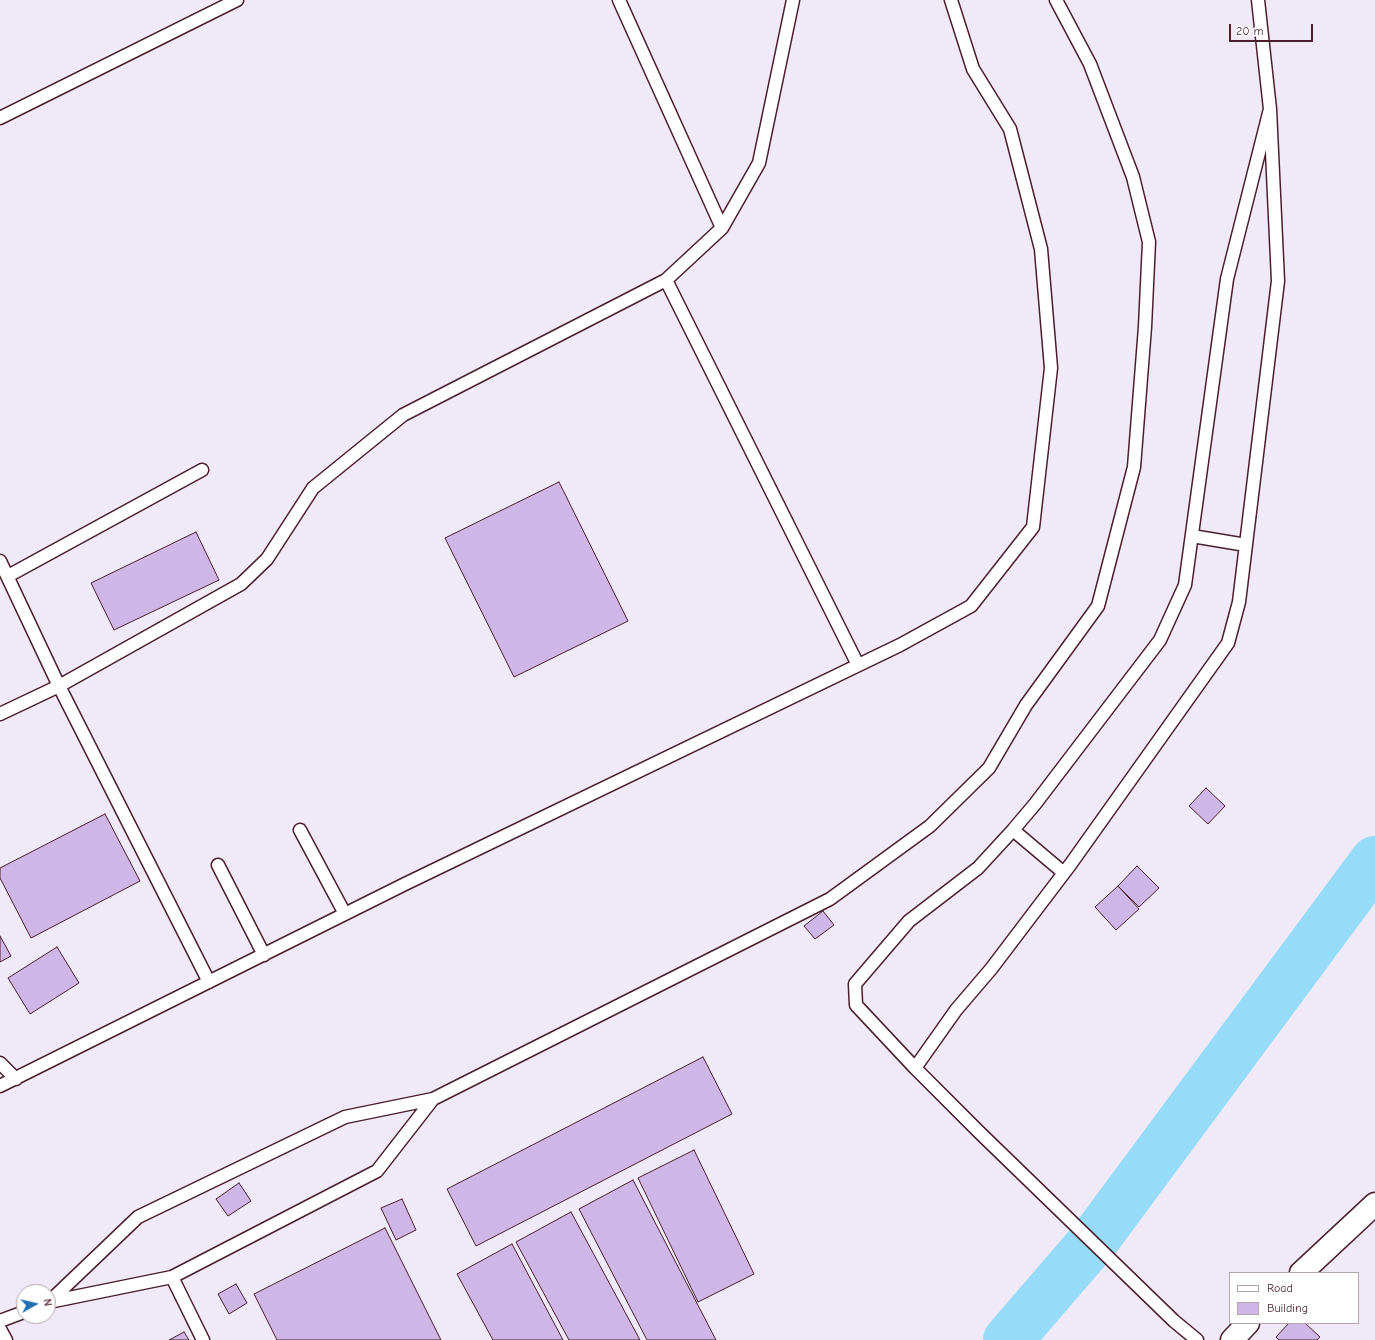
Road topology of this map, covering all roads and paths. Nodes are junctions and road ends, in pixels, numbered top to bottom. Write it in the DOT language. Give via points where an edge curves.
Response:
graph roads {
  1 [pos="236,0"];
  2 [pos="620,0"];
  3 [pos="793,0"];
  4 [pos="951,0"];
  5 [pos="1056,0"];
  6 [pos="1258,0"];
  7 [pos="1270,109"];
  8 [pos="0,118"];
  9 [pos="722,228"];
  10 [pos="666,280"];
  11 [pos="202,470"];
  12 [pos="1192,536"];
  13 [pos="1246,544"];
  14 [pos="0,561"];
  15 [pos="8,576"];
  16 [pos="858,665"];
  17 [pos="59,686"];
  18 [pos="0,714"];
  19 [pos="300,830"];
  20 [pos="1013,830"];
  21 [pos="218,865"];
  22 [pos="1064,872"];
  23 [pos="345,914"];
  24 [pos="264,955"];
  25 [pos="209,982"];
  26 [pos="0,1063"];
  27 [pos="915,1068"];
  28 [pos="16,1079"];
  29 [pos="0,1086"];
  30 [pos="433,1099"];
  31 [pos="1375,1204"];
  32 [pos="1303,1272"];
  33 [pos="172,1277"];
  34 [pos="56,1294"];
  35 [pos="56,1300"];
  36 [pos="16,1315"];
  37 [pos="0,1321"];
  38 [pos="1247,1324"];
  39 [pos="0,1329"];
  40 [pos="6,1340"];
  41 [pos="204,1340"];
  42 [pos="1197,1340"];
  43 [pos="1232,1340"];
  1 -- 8 [label="lane"];
  2 -- 9 [label="lane"];
  3 -- 9 [label="lane" via="758,163"];
  4 -- 16 [label="lane" via="973,69 1010,129 1041,249 1051,368 1033,527 971,606"];
  5 -- 30 [label="lane" via="1090,64 1133,177 1149,242 1146,327 1134,467 1098,606 1026,705 988,768 930,826 830,899"];
  6 -- 7 [label="lane"];
  7 -- 12 [label="lane" via="1227,279"];
  7 -- 13 [label="lane" via="1278,281"];
  9 -- 10 [label="lane"];
  10 -- 16 [label="lane"];
  10 -- 17 [label="lane" via="403,415 313,488 267,559 241,584"];
  11 -- 15 [label="lane"];
  12 -- 13 [label="lane"];
  12 -- 20 [label="lane" via="1185,585 1160,640"];
  13 -- 22 [label="lane" via="1239,602 1228,643"];
  14 -- 15 [label="lane"];
  15 -- 17 [label="lane"];
  16 -- 23 [label="lane"];
  17 -- 18 [label="lane"];
  17 -- 25 [label="lane"];
  19 -- 23 [label="lane"];
  20 -- 22 [label="lane"];
  20 -- 27 [label="lane" via="978,868 909,921 855,984 856,1006"];
  21 -- 24 [label="lane"];
  22 -- 27 [label="lane" via="991,969 956,1010"];
  23 -- 24 [label="lane"];
  24 -- 25 [label="lane"];
  25 -- 28 [label="lane"];
  26 -- 28 [label="lane"];
  27 -- 42 [label="lane" via="1174,1321"];
  28 -- 29 [label="lane"];
  30 -- 33 [label="lane" via="377,1171"];
  30 -- 34 [label="lane" via="345,1117 138,1216"];
  31 -- 32 [label="main road"];
  33 -- 35 [label="lane"];
  33 -- 41 [label="lane"];
  36 -- 37 [label="lane"];
  38 -- 43 [label="main road"];
  39 -- 40 [label="lane"];
}
